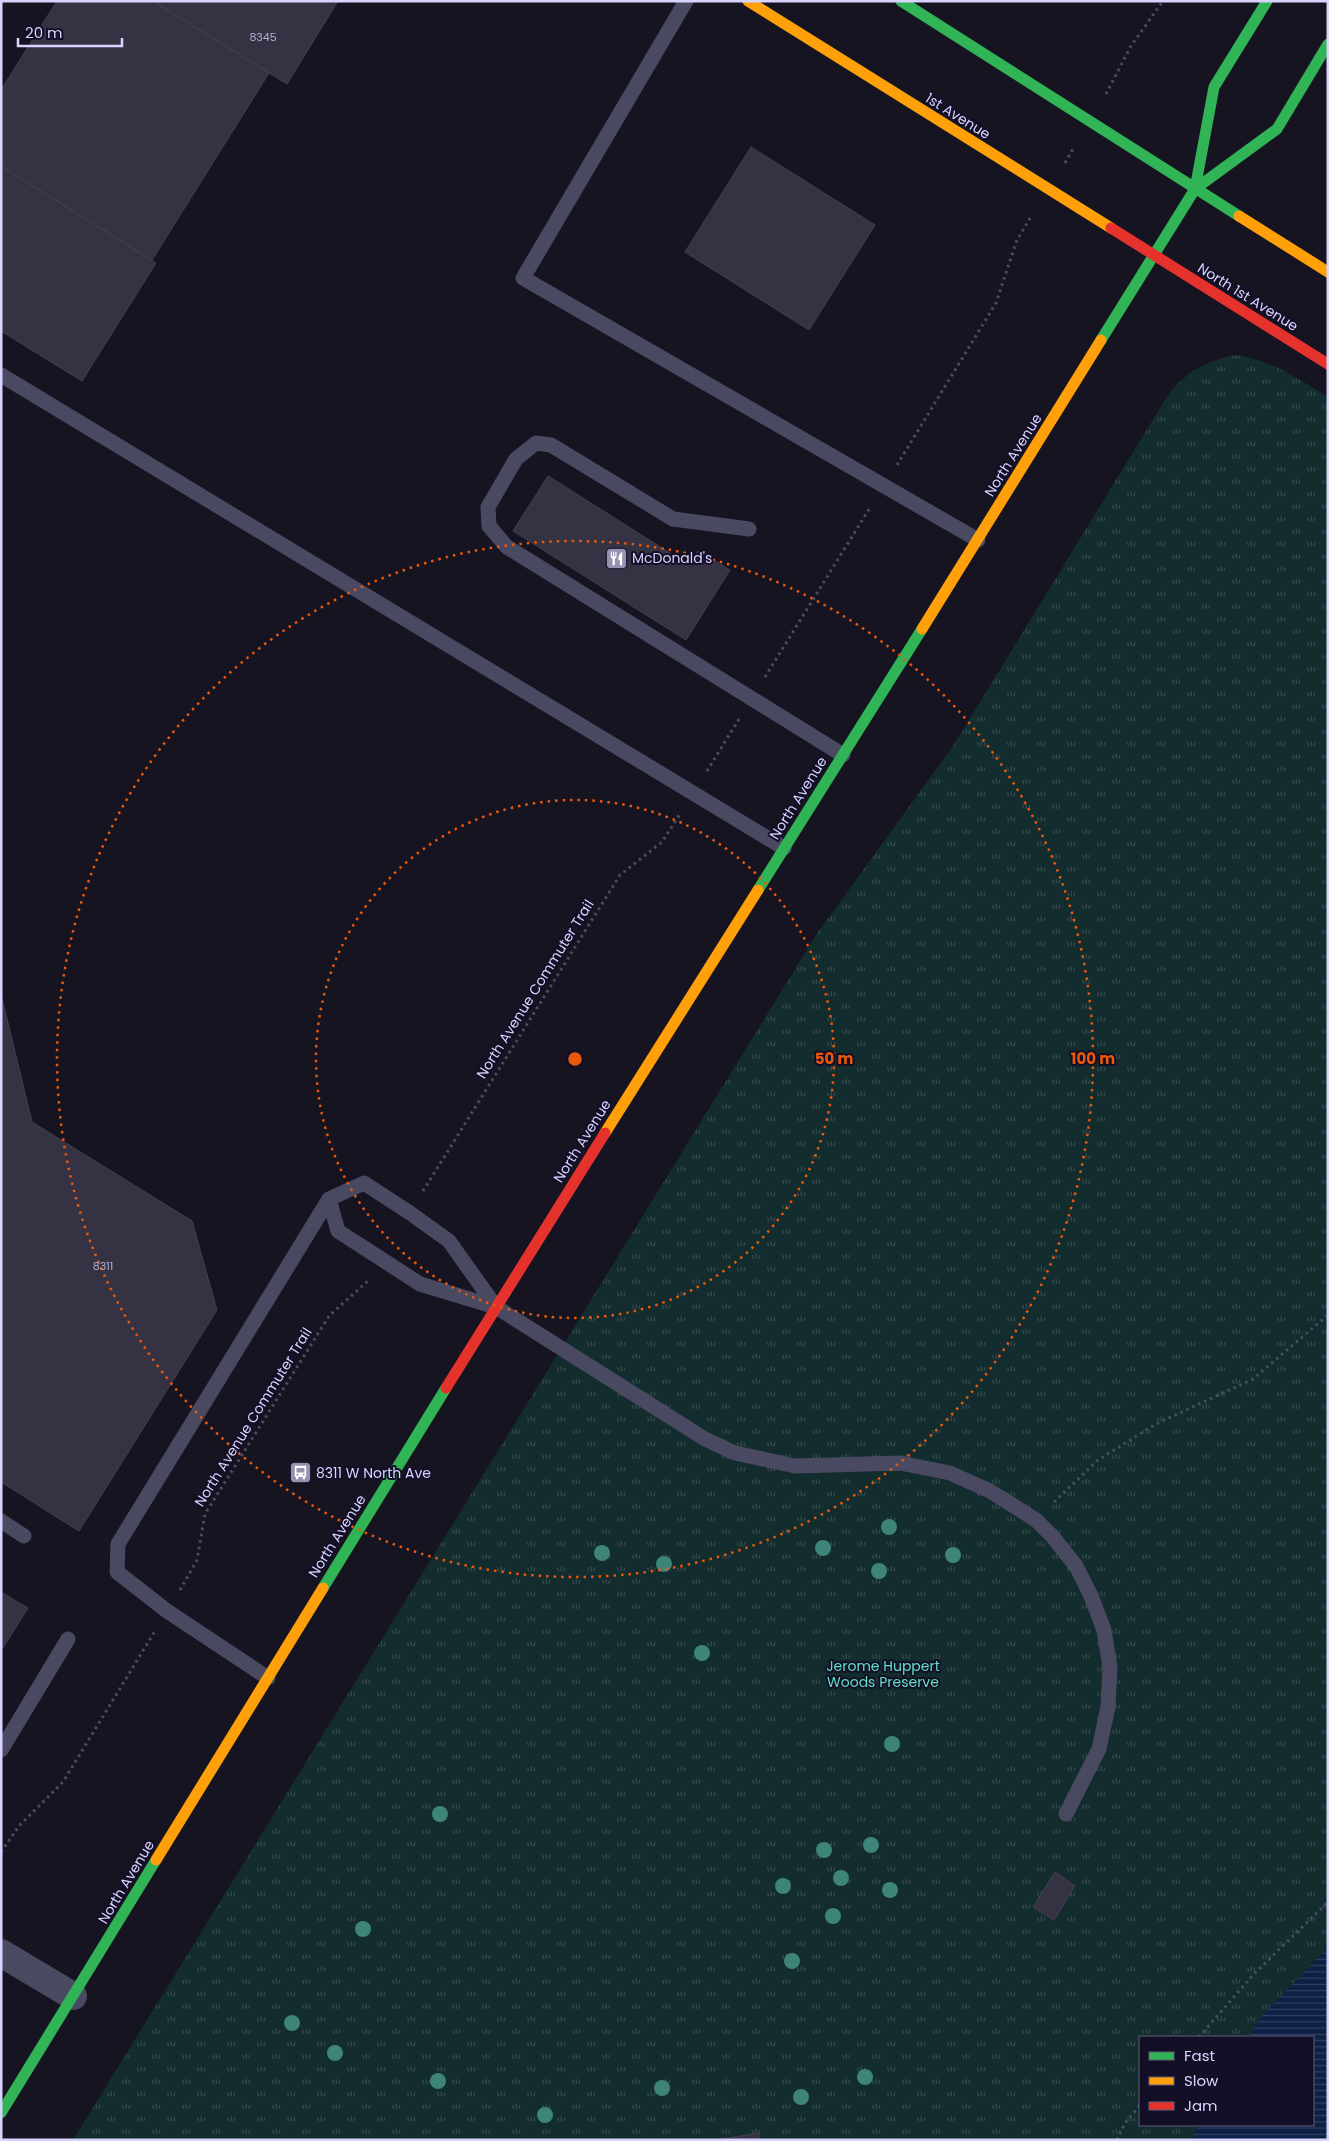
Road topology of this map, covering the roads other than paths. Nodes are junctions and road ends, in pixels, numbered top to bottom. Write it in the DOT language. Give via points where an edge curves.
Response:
graph roads {
  1 [pos="686,1"];
  2 [pos="748,1"];
  3 [pos="901,1"];
  4 [pos="1267,1"];
  5 [pos="1328,44"];
  6 [pos="1195,189"];
  7 [pos="1153,256"];
  8 [pos="1328,272"];
  9 [pos="1328,364"];
  10 [pos="1,375"];
  11 [pos="748,529"];
  12 [pos="978,540"];
  13 [pos="843,755"];
  14 [pos="784,848"];
  15 [pos="329,1199"];
  16 [pos="496,1306"];
  17 [pos="1,1521"];
  18 [pos="24,1536"];
  19 [pos="68,1639"];
  20 [pos="268,1678"];
  21 [pos="1,1750"];
  22 [pos="1066,1814"];
  23 [pos="1,1953"];
  24 [pos="73,1996"];
  25 [pos="1,2113"];
  1 -- 12 [label="lane" via="523,278"];
  2 -- 7 [label="main road, 1st Avenue"];
  3 -- 6 [label="main road"];
  4 -- 6 [label="main road, North Avenue" via="1214,87"];
  5 -- 6 [label="main road, North Avenue" via="1277,129"];
  6 -- 7 [label="main road, North Avenue"];
  6 -- 8 [label="main road"];
  7 -- 9 [label="main road, North 1st Avenue"];
  7 -- 12 [label="main road, North Avenue"];
  10 -- 14 [label="lane"];
  11 -- 13 [label="lane" via="673,519 551,444 536,444 516,459 488,507 489,526 506,547"];
  12 -- 13 [label="main road, North Avenue"];
  13 -- 14 [label="main road, North Avenue"];
  14 -- 16 [label="main road, North Avenue"];
  15 -- 16 [label="lane" via="338,1231 345,1236 420,1284"];
  15 -- 16 [label="lane" via="364,1183 448,1241"];
  15 -- 20 [label="lane" via="118,1544 117,1572 167,1611"];
  16 -- 20 [label="main road, North Avenue"];
  16 -- 22 [label="lane" via="706,1439 735,1453 795,1466 900,1462 950,1473 990,1491 1036,1520 1076,1566 1104,1630 1110,1667 1108,1707 1099,1749"];
  17 -- 18 [label="lane"];
  19 -- 21 [label="lane"];
  20 -- 24 [label="main road, North Avenue"];
  23 -- 24 [label="street"];
  24 -- 25 [label="main road, North Avenue"];
}
